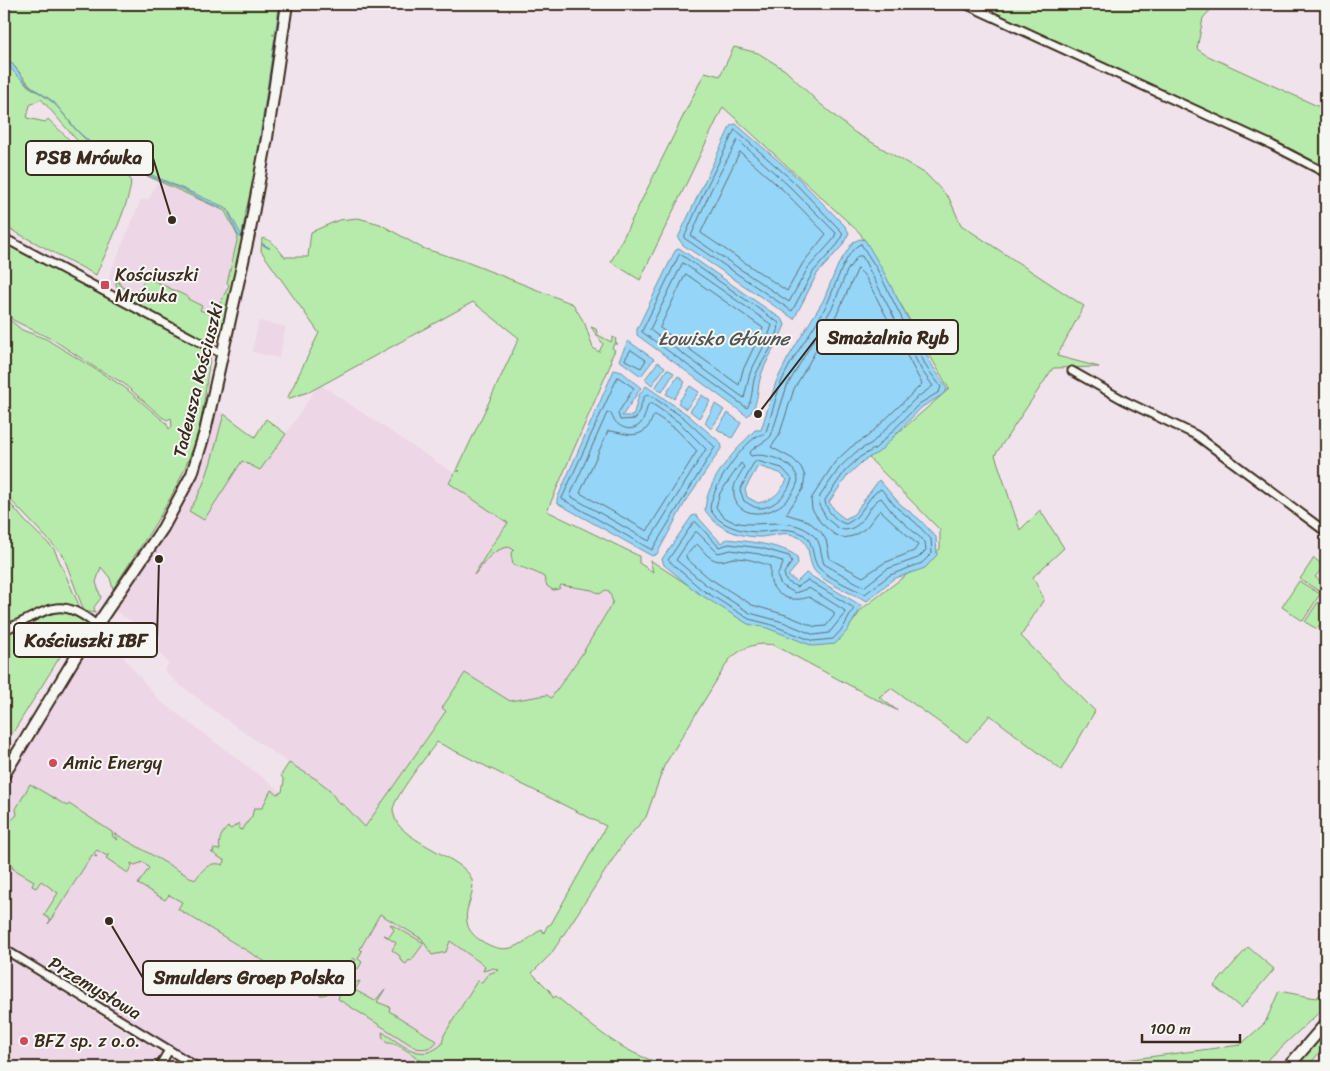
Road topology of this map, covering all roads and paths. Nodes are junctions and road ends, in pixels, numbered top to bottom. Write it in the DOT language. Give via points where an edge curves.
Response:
graph roads {
  1 [pos="287,4"];
  2 [pos="965,4"];
  3 [pos="1326,173"];
  4 [pos="4,238"];
  5 [pos="222,354"];
  6 [pos="1072,371"];
  7 [pos="1326,532"];
  8 [pos="96,624"];
  9 [pos="4,630"];
  10 [pos="4,775"];
  11 [pos="4,950"];
  12 [pos="1326,1023"];
  13 [pos="168,1050"];
  14 [pos="159,1067"];
  15 [pos="197,1067"];
  16 [pos="1288,1067"];
  1 -- 5 [label="main road, Tadeusza Kościuszki" via="261,175"];
  2 -- 3 [label="street"];
  4 -- 5 [label="street"];
  5 -- 8 [label="main road, Tadeusza Kościuszki" via="202,440 182,494 163,528"];
  6 -- 7 [label="street" via="1196,435"];
  8 -- 9 [label="street" via="63,606"];
  8 -- 10 [label="main road, Tadeusza Kościuszki"];
  11 -- 13 [label="street, Przemysłowa"];
  12 -- 16 [label="main road"];
  13 -- 14 [label="street"];
  13 -- 15 [label="street, Przemysłowa"];
}
